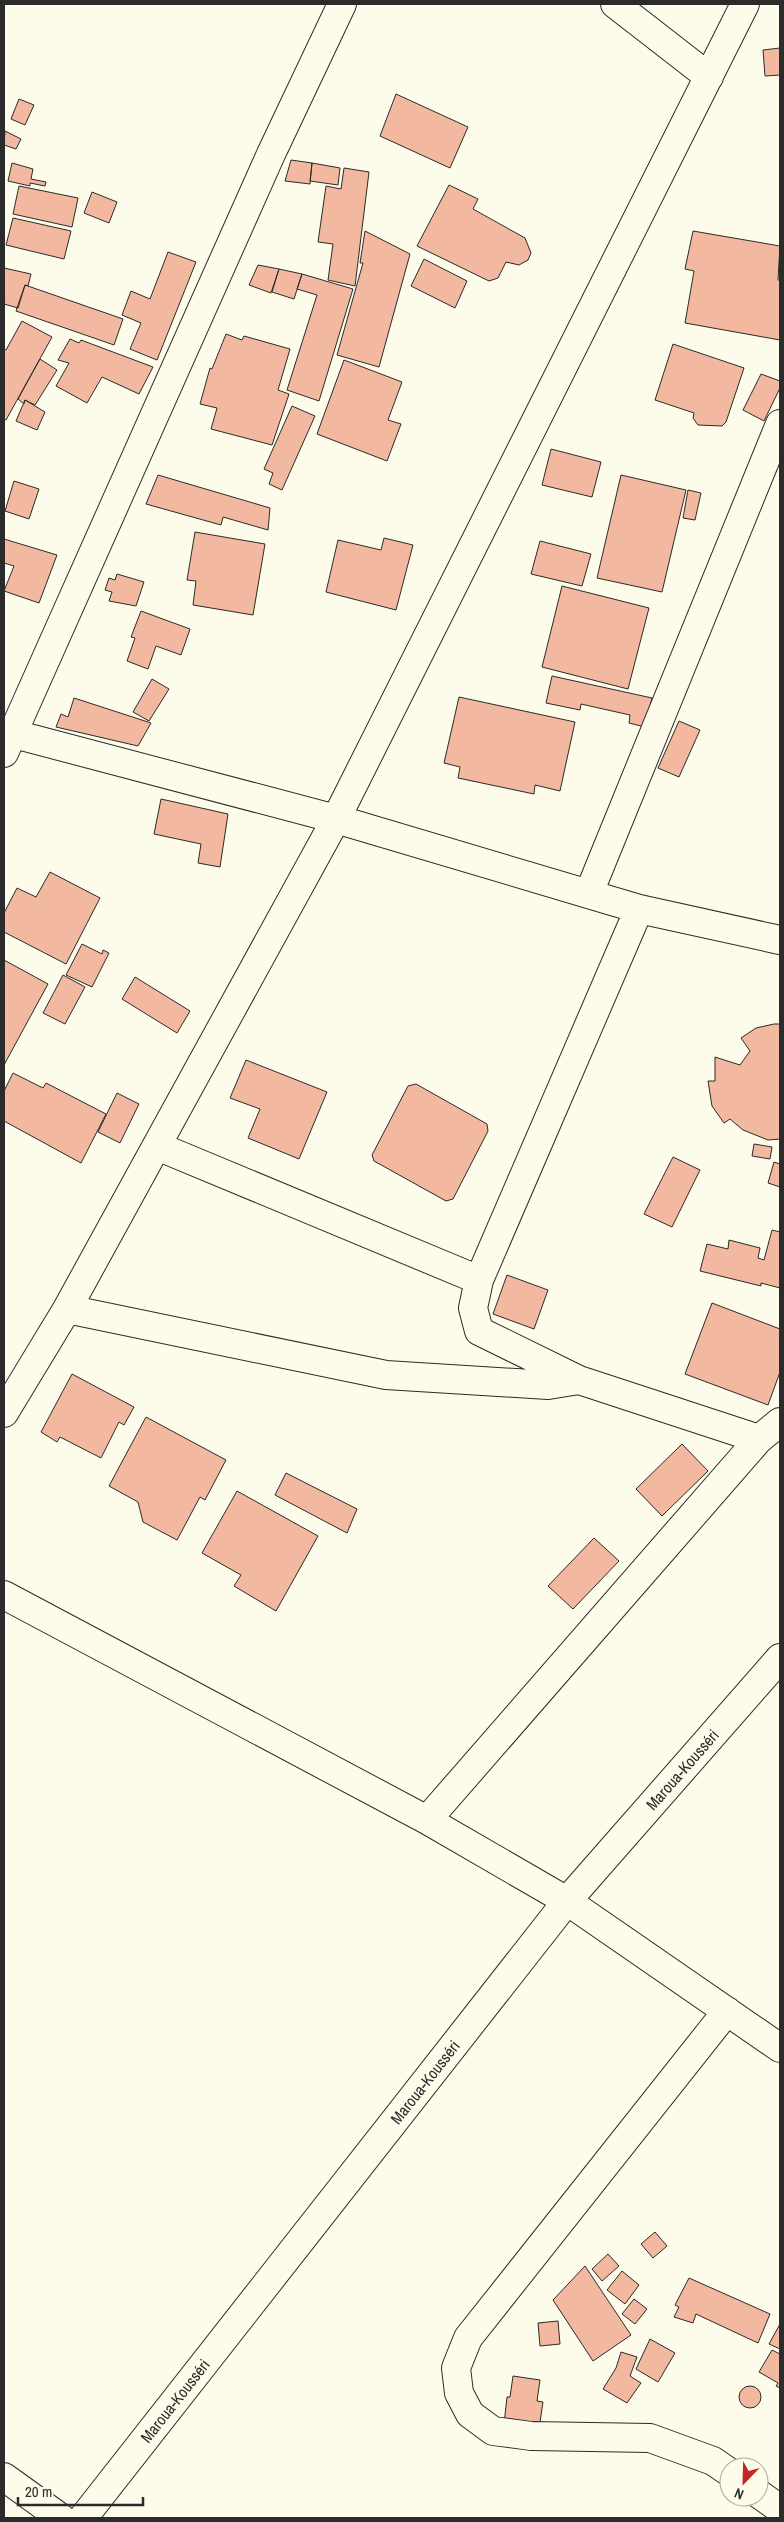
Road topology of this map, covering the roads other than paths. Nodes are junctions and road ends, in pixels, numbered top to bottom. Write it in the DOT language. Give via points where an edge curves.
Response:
graph roads {
  1 [pos="342,4"];
  2 [pos="615,4"];
  3 [pos="745,4"];
  4 [pos="709,77"];
  5 [pos="780,424"];
  6 [pos="9,744"];
  7 [pos="336,819"];
  8 [pos="589,894"];
  9 [pos="639,909"];
  10 [pos="780,940"];
  11 [pos="157,1146"];
  12 [pos="479,1280"];
  13 [pos="67,1309"];
  14 [pos="579,1380"];
  15 [pos="4,1413"];
  16 [pos="780,1422"];
  17 [pos="758,1439"];
  18 [pos="4,1595"];
  19 [pos="780,1658"];
  20 [pos="427,1820"];
  21 [pos="567,1901"];
  22 [pos="727,2011"];
  23 [pos="780,2048"];
  24 [pos="719,2464"];
  25 [pos="4,2477"];
  26 [pos="769,2502"];
  27 [pos="780,2510"];
  28 [pos="61,2518"];
  29 [pos="83,2518"];
  1 -- 6 [label="main road" via="271,154"];
  2 -- 4 [label="main road"];
  3 -- 4 [label="main road"];
  4 -- 7 [label="main road"];
  5 -- 8 [label="main road"];
  6 -- 7 [label="main road"];
  7 -- 8 [label="main road"];
  7 -- 11 [label="main road"];
  8 -- 9 [label="main road"];
  9 -- 10 [label="main road"];
  9 -- 12 [label="main road"];
  11 -- 12 [label="main road"];
  11 -- 13 [label="main road"];
  12 -- 14 [label="main road" via="472,1308 479,1331"];
  13 -- 14 [label="main road" via="386,1375 548,1385"];
  13 -- 15 [label="main road"];
  14 -- 17 [label="main road"];
  16 -- 17 [label="main road"];
  17 -- 20 [label="main road"];
  18 -- 20 [label="main road"];
  19 -- 21 [label="main road, Maroua-Kousséri"];
  20 -- 21 [label="main road"];
  21 -- 22 [label="main road"];
  21 -- 29 [label="main road, Maroua-Kousséri"];
  22 -- 23 [label="main road"];
  22 -- 24 [label="main road" via="468,2338 456,2368 459,2393 470,2414 493,2431 530,2436 650,2438"];
  25 -- 28 [label="main road"];
  26 -- 27 [label="main road"];
}
